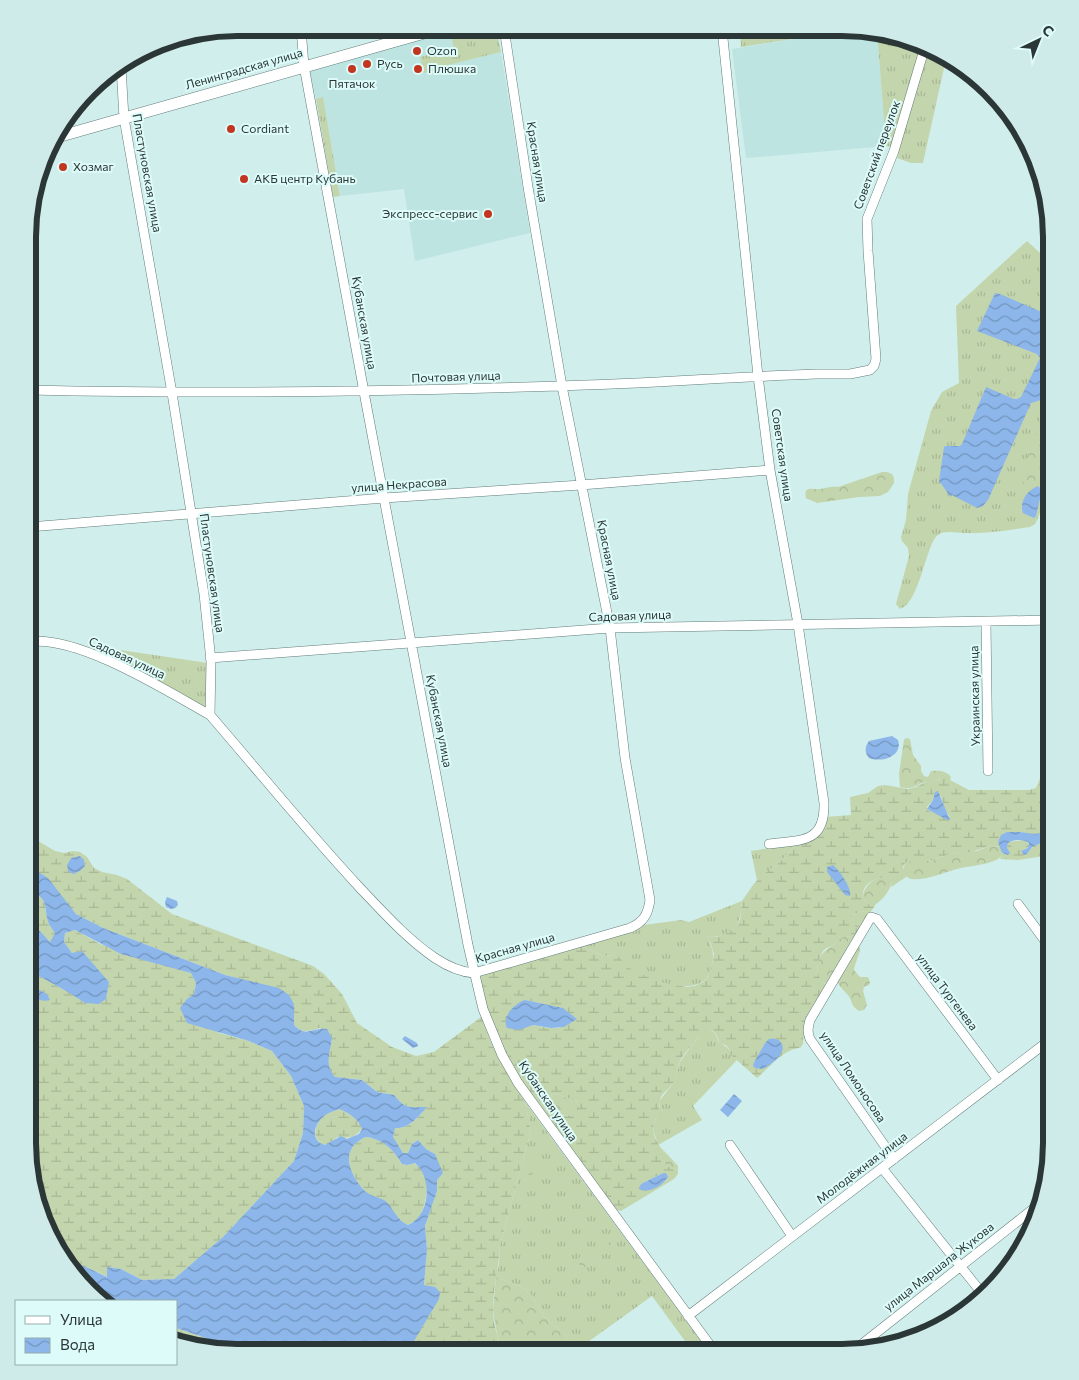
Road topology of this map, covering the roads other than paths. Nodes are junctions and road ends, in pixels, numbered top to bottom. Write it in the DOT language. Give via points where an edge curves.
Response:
graph roads {
  1 [pos="302,36"];
  2 [pos="413,36"];
  3 [pos="505,36"];
  4 [pos="723,36"];
  5 [pos="923,54"];
  6 [pos="304,66"];
  7 [pos="121,74"];
  8 [pos="124,118"];
  9 [pos="64,135"];
  10 [pos="876,359"];
  11 [pos="758,376"];
  12 [pos="562,386"];
  13 [pos="36,390"];
  14 [pos="364,392"];
  15 [pos="172,393"];
  16 [pos="770,470"];
  17 [pos="581,485"];
  18 [pos="384,498"];
  19 [pos="192,515"];
  20 [pos="36,526"];
  21 [pos="1043,620"];
  22 [pos="986,622"];
  23 [pos="798,624"];
  24 [pos="610,628"];
  25 [pos="36,642"];
  26 [pos="412,642"];
  27 [pos="210,658"];
  28 [pos="210,715"];
  29 [pos="988,771"];
  30 [pos="769,844"];
  31 [pos="1018,904"];
  32 [pos="1043,938"];
  33 [pos="474,973"];
  34 [pos="808,1034"];
  35 [pos="1043,1045"];
  36 [pos="998,1080"];
  37 [pos="730,1145"];
  38 [pos="894,1159"];
  39 [pos="882,1168"];
  40 [pos="1030,1211"];
  41 [pos="792,1236"];
  42 [pos="960,1266"];
  43 [pos="979,1290"];
  44 [pos="688,1316"];
  45 [pos="864,1342"];
  46 [pos="709,1344"];
  1 -- 6 [label="street, Кубанская улица"];
  2 -- 6 [label="main road, Ленинградская улица"];
  3 -- 12 [label="street, Красная улица"];
  4 -- 11 [label="street, Советская улица"];
  5 -- 10 [label="street, Советский переулок" via="894,152 867,219"];
  6 -- 8 [label="main road, Ленинградская улица"];
  6 -- 14 [label="street, Кубанская улица"];
  7 -- 8 [label="street, Пластуновская улица"];
  8 -- 9 [label="main road, Ленинградская улица"];
  8 -- 15 [label="street, Пластуновская улица"];
  10 -- 11 [label="street, Почтовая улица" via="873,369 866,372"];
  11 -- 12 [label="street, Почтовая улица"];
  11 -- 16 [label="street, Советская улица"];
  12 -- 14 [label="street, Почтовая улица"];
  12 -- 17 [label="street, Красная улица"];
  13 -- 15 [label="street, Почтовая улица"];
  14 -- 15 [label="street, Почтовая улица"];
  14 -- 18 [label="street, Кубанская улица"];
  15 -- 19 [label="street, Пластуновская улица"];
  16 -- 17 [label="street, улица Некрасова"];
  16 -- 23 [label="street, Советская улица"];
  17 -- 18 [label="street, улица Некрасова"];
  17 -- 24 [label="street, Красная улица"];
  18 -- 19 [label="street, улица Некрасова"];
  18 -- 26 [label="street, Кубанская улица"];
  19 -- 20 [label="street, улица Некрасова"];
  19 -- 27 [label="street, Пластуновская улица"];
  21 -- 22 [label="street, Садовая улица"];
  22 -- 23 [label="street, Садовая улица"];
  22 -- 29 [label="street, Украинская улица"];
  23 -- 24 [label="street, Садовая улица"];
  23 -- 30 [label="street, Советская улица" via="823,792 823,819 813,835 798,841"];
  24 -- 26 [label="street, Садовая улица"];
  24 -- 33 [label="street, Красная улица" via="625,758 650,893 648,913 630,928"];
  25 -- 28 [label="street, Садовая улица" via="51,641 88,652"];
  26 -- 27 [label="street, Садовая улица"];
  26 -- 33 [label="street, Кубанская улица"];
  27 -- 28 [label="street, Пластуновская улица"];
  28 -- 33 [label="street" via="339,865 408,936 444,963"];
  31 -- 32 [label="street"];
  33 -- 44 [label="street, Кубанская улица" via="489,1024 518,1083"];
  34 -- 36 [label="street, улица Тургенева" via="810,1020 871,917 877,919"];
  34 -- 38 [label="street, улица Ломоносова"];
  35 -- 36 [label="street, Молодёжная улица"];
  36 -- 38 [label="street, Молодёжная улица"];
  37 -- 41 [label="street"];
  38 -- 39 [label="street, Молодёжная улица"];
  39 -- 41 [label="street, Молодёжная улица"];
  39 -- 42 [label="street"];
  40 -- 42 [label="street, улица Маршала Жукова"];
  41 -- 44 [label="street, Молодёжная улица"];
  42 -- 43 [label="street"];
  42 -- 45 [label="street, улица Маршала Жукова"];
  44 -- 46 [label="street, Кубанская улица"];
}
